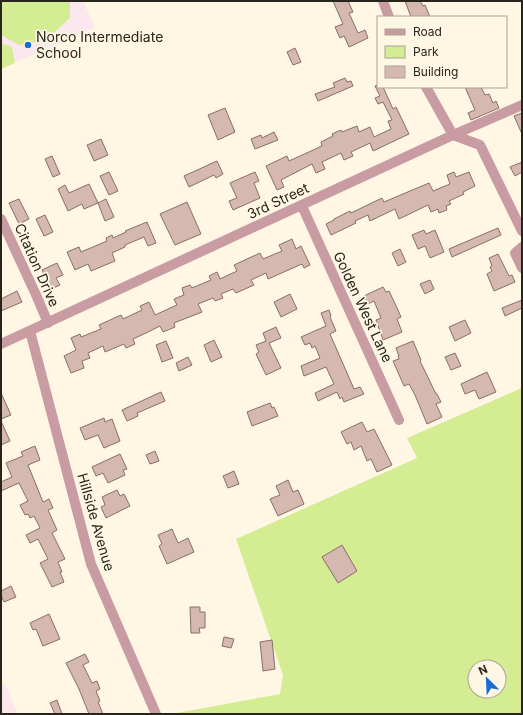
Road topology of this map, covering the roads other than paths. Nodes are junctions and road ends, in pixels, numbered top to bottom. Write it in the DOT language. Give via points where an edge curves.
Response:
graph roads {
  1 [pos="383,1"];
  2 [pos="389,16"];
  3 [pos="427,88"];
  4 [pos="522,105"];
  5 [pos="453,135"];
  6 [pos="302,206"];
  7 [pos="1,219"];
  8 [pos="522,231"];
  9 [pos="522,247"];
  10 [pos="522,268"];
  11 [pos="48,323"];
  12 [pos="30,331"];
  13 [pos="1,344"];
  14 [pos="399,420"];
  15 [pos="156,714"];
  1 -- 2 [label="street"];
  3 -- 5 [label="street"];
  4 -- 5 [label="street, 3rd Street"];
  5 -- 6 [label="street, 3rd Street"];
  5 -- 8 [label="street" via="480,144"];
  6 -- 11 [label="street, 3rd Street"];
  6 -- 14 [label="street, Golden West Lane"];
  7 -- 11 [label="street, Citation Drive"];
  9 -- 10 [label="street" via="515,253"];
  11 -- 12 [label="street, 3rd Street"];
  12 -- 13 [label="street, 3rd Street"];
  12 -- 15 [label="street, Hillside Avenue" via="91,564"];
}
